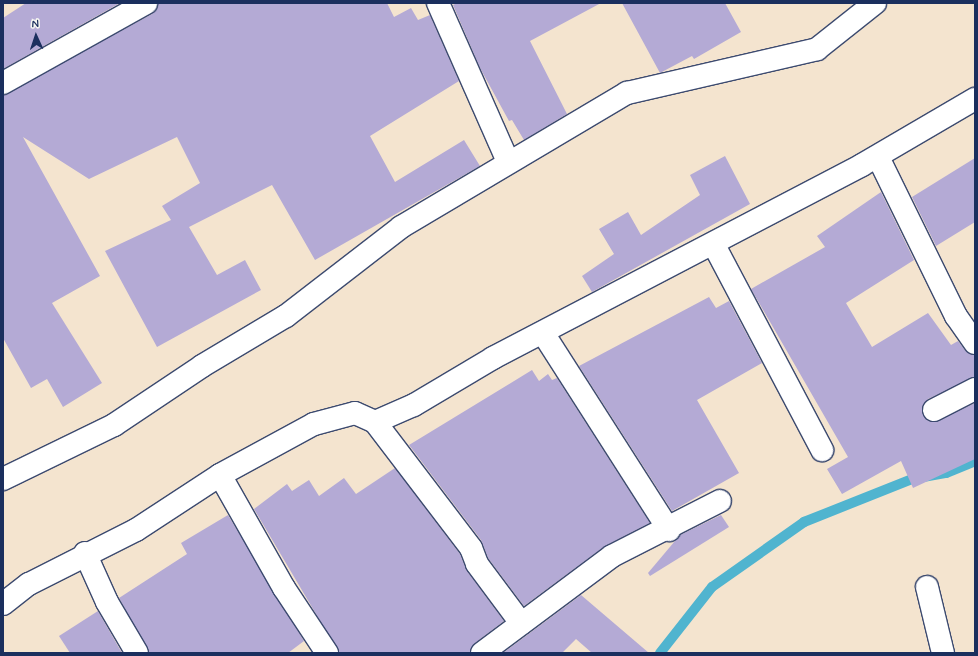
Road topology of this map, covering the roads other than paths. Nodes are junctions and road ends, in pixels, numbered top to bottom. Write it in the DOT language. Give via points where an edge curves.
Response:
graph roads {
  1 [pos="146,3"];
  2 [pos="438,3"];
  3 [pos="875,3"];
  4 [pos="3,83"];
  5 [pos="975,99"];
  6 [pos="878,157"];
  7 [pos="508,162"];
  8 [pos="714,245"];
  9 [pos="543,333"];
  10 [pos="975,342"];
  11 [pos="975,388"];
  12 [pos="934,410"];
  13 [pos="375,422"];
  14 [pos="822,450"];
  15 [pos="220,475"];
  16 [pos="3,479"];
  17 [pos="720,501"];
  18 [pos="669,530"];
  19 [pos="85,553"];
  20 [pos="927,587"];
  21 [pos="3,604"];
  22 [pos="521,623"];
  23 [pos="136,653"];
  24 [pos="327,653"];
  25 [pos="482,653"];
  26 [pos="943,653"];
  1 -- 4 [label="street"];
  2 -- 7 [label="street"];
  3 -- 7 [label="street" via="817,49 627,93"];
  5 -- 6 [label="street"];
  6 -- 8 [label="street"];
  6 -- 10 [label="street" via="956,316"];
  7 -- 16 [label="street" via="400,227 286,316 202,366 114,425"];
  8 -- 9 [label="street"];
  8 -- 14 [label="street"];
  9 -- 13 [label="street" via="414,405"];
  9 -- 18 [label="street"];
  11 -- 12 [label="street"];
  13 -- 15 [label="street" via="355,412 333,416"];
  13 -- 22 [label="street" via="470,548 477,564"];
  15 -- 19 [label="street" via="136,530"];
  15 -- 24 [label="street" via="284,588"];
  17 -- 18 [label="street"];
  18 -- 22 [label="street" via="612,556"];
  19 -- 21 [label="street" via="29,584"];
  19 -- 23 [label="street" via="107,602"];
  20 -- 26 [label="street"];
  22 -- 25 [label="street"];
}
